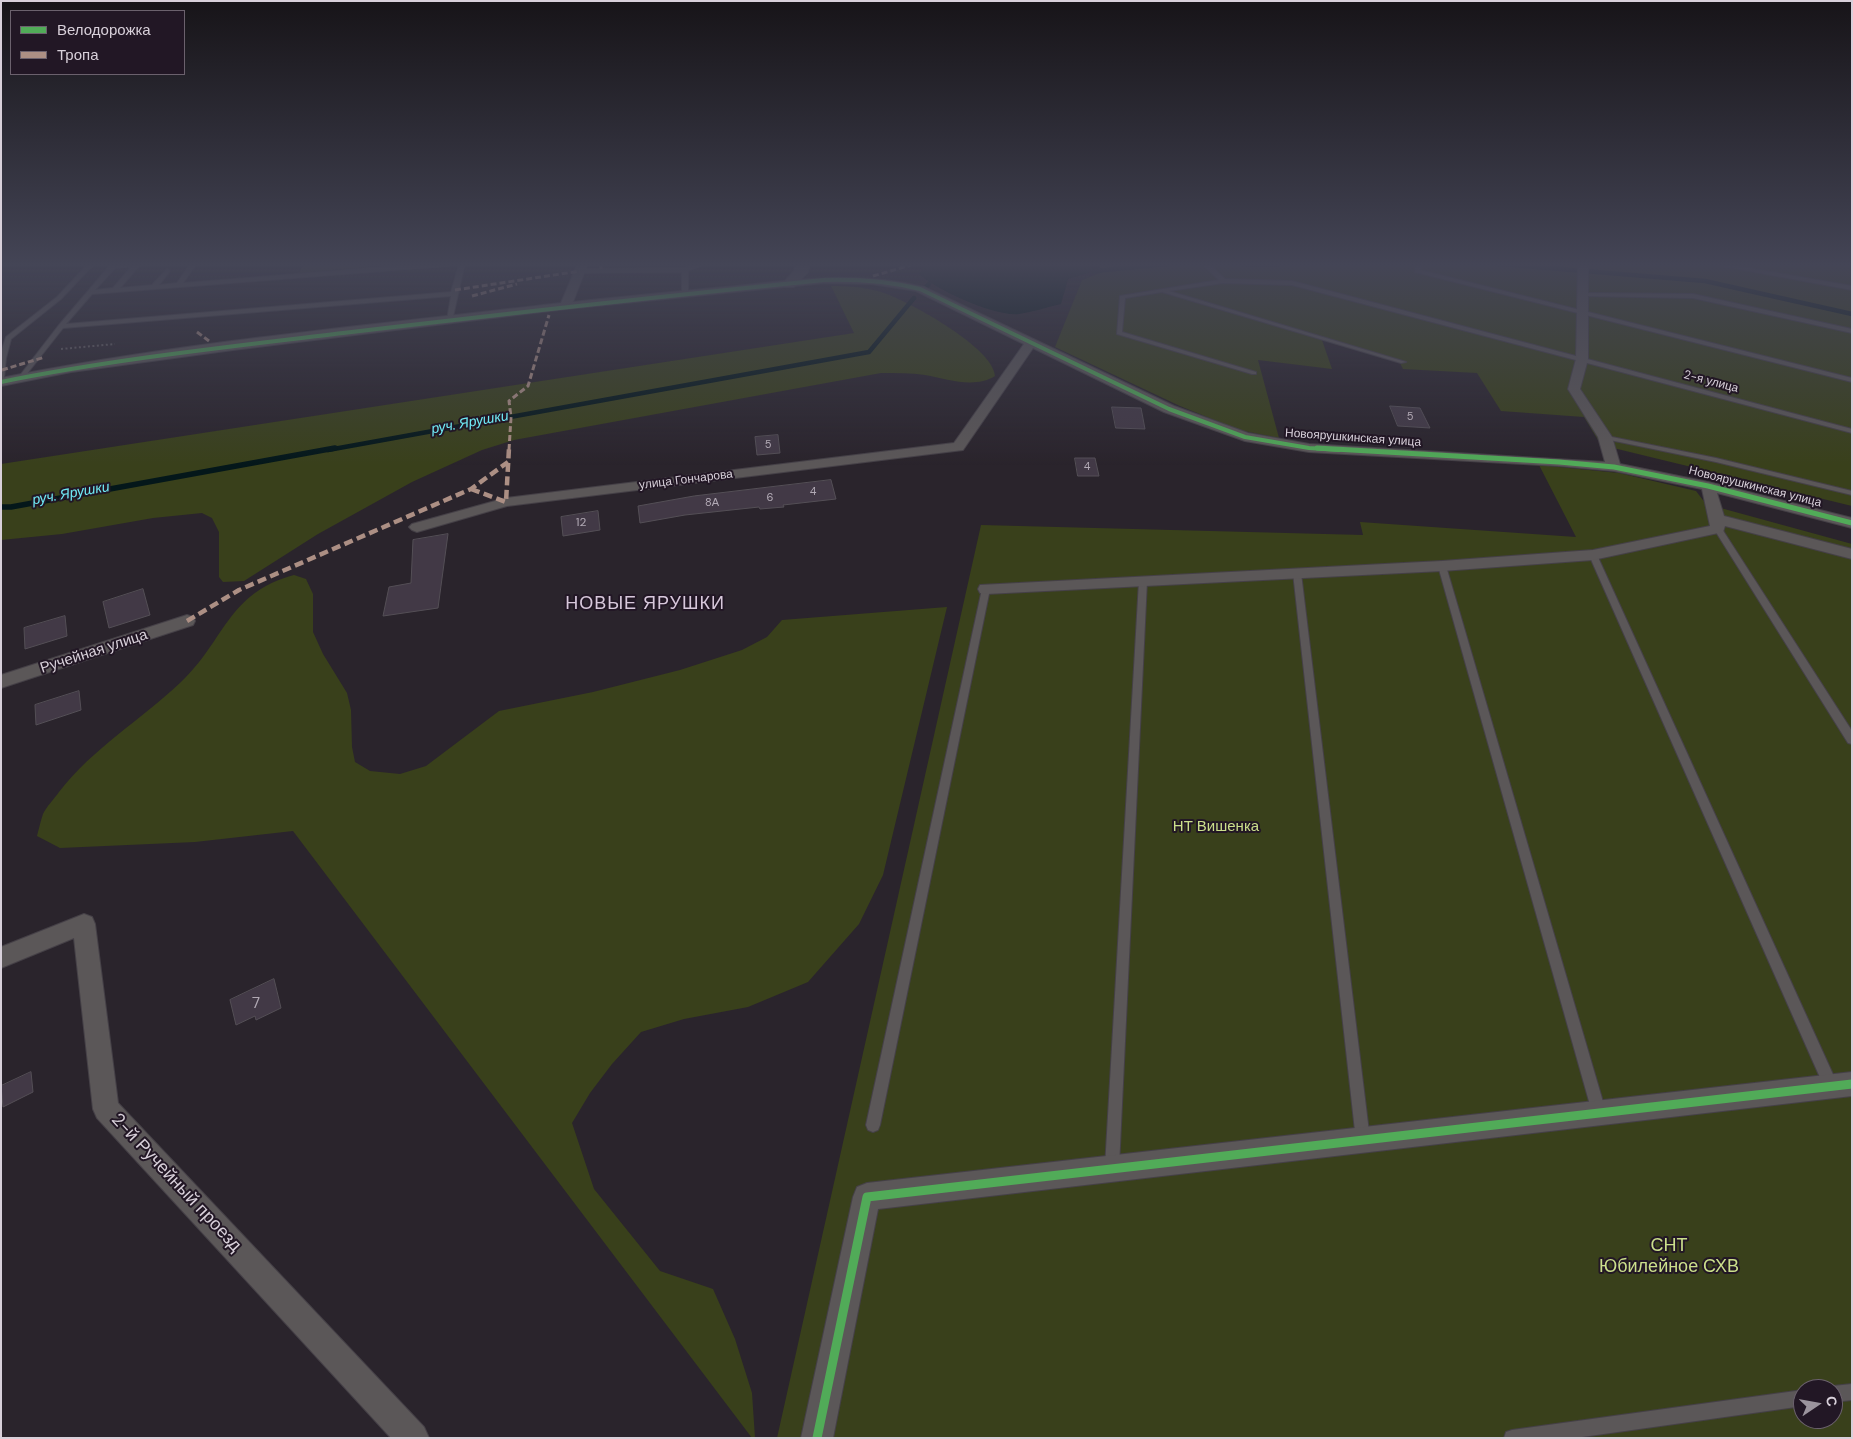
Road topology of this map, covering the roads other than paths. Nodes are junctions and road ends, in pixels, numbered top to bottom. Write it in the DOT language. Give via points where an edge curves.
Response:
graph roads {
  1 [pos="18,330"];
  2 [pos="58,330"];
  3 [pos="370,330"];
  4 [pos="1006,330"];
  5 [pos="1119,330"];
  6 [pos="1294,330"];
  7 [pos="1472,330"];
  8 [pos="1582,330"];
  9 [pos="1651,330"];
  10 [pos="1031,342"];
  11 [pos="1582,359"];
  12 [pos="1402,362"];
  13 [pos="1254,373"];
  14 [pos="1,378"];
  15 [pos="20,378"];
  16 [pos="1852,380"];
  17 [pos="1,382"];
  18 [pos="1852,432"];
  19 [pos="1605,437"];
  20 [pos="1614,467"];
  21 [pos="1708,486"];
  22 [pos="1852,493"];
  23 [pos="1852,522"];
  24 [pos="1718,524"];
  25 [pos="417,527"];
  26 [pos="1852,554"];
  27 [pos="1593,555"];
  28 [pos="1442,566"];
  29 [pos="1297,573"];
  30 [pos="1143,581"];
  31 [pos="986,589"];
  32 [pos="187,621"];
  33 [pos="1,682"];
  34 [pos="1852,740"];
  35 [pos="1,958"];
  36 [pos="1841,1085"];
  37 [pos="1599,1113"];
  38 [pos="873,1125"];
  39 [pos="1363,1140"];
  40 [pos="1112,1169"];
  41 [pos="1793,1399"];
  42 [pos="413,1438"];
  43 [pos="817,1438"];
  44 [pos="1512,1438"];
  1 -- 14 [label="lane" via="8,338"];
  2 -- 15 [label="lane"];
  3 -- 15 [label="street, Новоярушкинская улица" via="71,368"];
  4 -- 10 [label="street, Новоярушкинская улица"];
  5 -- 13 [label="lane, 2-я улица" via="1119,333"];
  6 -- 12 [label="lane"];
  7 -- 11 [label="lane, 2-я улица"];
  8 -- 11 [label="street"];
  9 -- 16 [label="lane"];
  10 -- 20 [label="street, Новоярушкинская улица" via="1169,409 1245,437 1308,448"];
  10 -- 25 [label="street, улица Гончарова" via="958,447 506,502"];
  11 -- 18 [label="lane, 2-я улица"];
  11 -- 19 [label="street" via="1574,389"];
  15 -- 17 [label="street, Новоярушкинская улица"];
  19 -- 20 [label="street"];
  19 -- 22 [label="lane"];
  20 -- 21 [label="street, Новоярушкинская улица"];
  21 -- 23 [label="street, Новоярушкинская улица"];
  21 -- 24 [label="street"];
  24 -- 26 [label="street"];
  24 -- 27 [label="street"];
  24 -- 34 [label="lane"];
  27 -- 28 [label="street"];
  27 -- 36 [label="lane"];
  28 -- 29 [label="street"];
  28 -- 37 [label="lane"];
  29 -- 30 [label="street"];
  29 -- 39 [label="lane"];
  30 -- 31 [label="street"];
  30 -- 40 [label="lane"];
  31 -- 38 [label="lane"];
  32 -- 33 [label="street, Ручейная улица"];
  35 -- 42 [label="street, 2-й Ручейный проезд" via="84,924 106,1109"];
  36 -- 37 [label="street"];
  37 -- 39 [label="street"];
  39 -- 40 [label="street"];
  40 -- 43 [label="street" via="867,1197"];
  41 -- 44 [label="lane"];
}
